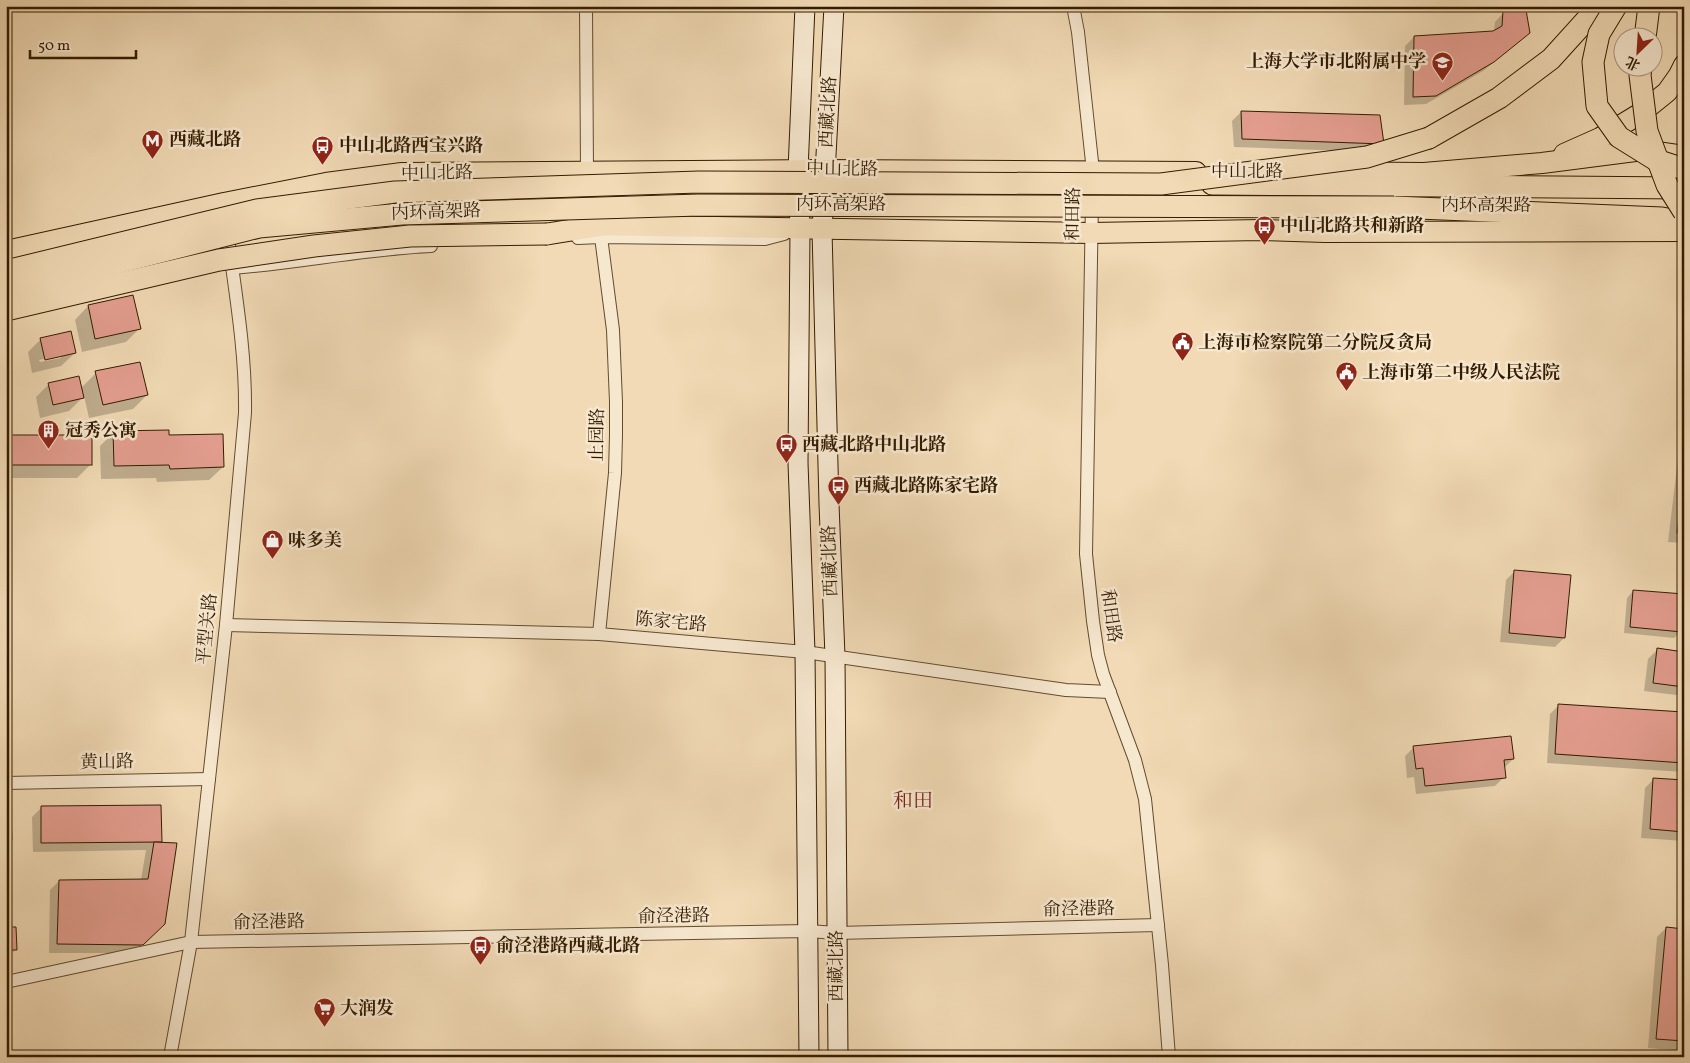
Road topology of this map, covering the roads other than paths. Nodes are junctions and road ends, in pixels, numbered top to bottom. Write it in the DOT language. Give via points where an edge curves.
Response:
graph roads {
  1 [pos="586,6"];
  2 [pos="805,6"];
  3 [pos="834,6"];
  4 [pos="1073,6"];
  5 [pos="1599,6"];
  6 [pos="1616,6"];
  7 [pos="1649,6"];
  8 [pos="1646,28"];
  9 [pos="1684,65"];
  10 [pos="1640,78"];
  11 [pos="1684,156"];
  12 [pos="1542,163"];
  13 [pos="1092,167"];
  14 [pos="1684,169"];
  15 [pos="798,170"];
  16 [pos="826,171"];
  17 [pos="587,172"];
  18 [pos="1161,184"];
  19 [pos="1684,188"];
  20 [pos="224,203"];
  21 [pos="1394,207"];
  22 [pos="1684,207"];
  23 [pos="1684,212"];
  24 [pos="1684,222"];
  25 [pos="800,229"];
  26 [pos="822,230"];
  27 [pos="602,231"];
  28 [pos="1684,231"];
  29 [pos="1091,232"];
  30 [pos="1325,232"];
  31 [pos="1684,244"];
  32 [pos="6,251"];
  33 [pos="231,258"];
  34 [pos="6,271"];
  35 [pos="6,290"];
  36 [pos="6,304"];
  37 [pos="6,310"];
  38 [pos="226,625"];
  39 [pos="599,634"];
  40 [pos="805,652"];
  41 [pos="835,656"];
  42 [pos="1110,692"];
  43 [pos="209,779"];
  44 [pos="6,783"];
  45 [pos="1158,925"];
  46 [pos="808,932"];
  47 [pos="837,933"];
  48 [pos="191,942"];
  49 [pos="6,982"];
  50 [pos="170,1057"];
  51 [pos="809,1057"];
  52 [pos="838,1057"];
  53 [pos="1169,1057"];
  1 -- 17 [label="street"];
  2 -- 15 [label="main road, 西藏北路"];
  3 -- 16 [label="main road, 西藏北路"];
  4 -- 13 [label="street, 和田路"];
  5 -- 18 [label="highway, bridge" via="1551,60 1499,98 1429,138 1367,157"];
  6 -- 14 [label="highway, bridge" via="1599,34 1593,62 1597,106 1619,136 1656,160"];
  7 -- 8 [label="highway"];
  9 -- 12 [label="main road" via="1667,92 1641,113 1600,138"];
  10 -- 23 [label="highway, bridge" via="1647,130 1667,185"];
  11 -- 12 [label="main road, 中山北路" via="1644,150"];
  12 -- 13 [label="main road, 中山北路" via="1424,173"];
  13 -- 16 [label="main road, 中山北路"];
  13 -- 29 [label="street, 和田路"];
  15 -- 16 [label="main road, 中山北路"];
  15 -- 17 [label="main road, 中山北路"];
  15 -- 25 [label="main road, 西藏北路"];
  16 -- 26 [label="main road, 西藏北路"];
  17 -- 20 [label="main road, 中山北路" via="402,173 326,183"];
  18 -- 19 [label="highway, 内环高架路, bridge"];
  18 -- 34 [label="highway, 内环高架路, bridge" via="699,182 394,192 257,210"];
  20 -- 32 [label="main road, 中山北路"];
  20 -- 33 [label="street, 平型关路"];
  21 -- 22 [label="highway, 内环高架路"];
  21 -- 24 [label="highway" via="1662,218"];
  21 -- 35 [label="highway, 内环高架路, bridge" via="699,205 402,214 258,227"];
  25 -- 26 [label="main road"];
  25 -- 27 [label="main road"];
  25 -- 40 [label="main road, 西藏北路" via="798,463"];
  26 -- 29 [label="main road"];
  26 -- 41 [label="main road, 西藏北路"];
  27 -- 33 [label="main road" via="403,228 313,236"];
  27 -- 37 [label="highway, bridge" via="410,236 314,246 219,260"];
  27 -- 39 [label="street, 止园路" via="613,330 616,418"];
  28 -- 30 [label="main road"];
  29 -- 30 [label="main road"];
  29 -- 42 [label="street, 和田路" via="1086,554 1098,655"];
  30 -- 31 [label="main road" via="1375,240"];
  33 -- 36 [label="main road" via="106,276"];
  33 -- 38 [label="street, 平型关路" via="245,396"];
  38 -- 39 [label="street, 陈家宅路"];
  38 -- 43 [label="street, 平型关路"];
  39 -- 40 [label="street, 陈家宅路"];
  40 -- 41 [label="street, 陈家宅路"];
  40 -- 46 [label="main road, 西藏北路"];
  41 -- 42 [label="street, 陈家宅路" via="1066,690"];
  41 -- 47 [label="main road, 西藏北路"];
  42 -- 45 [label="street, 和田路" via="1143,789"];
  43 -- 44 [label="street, 黄山路"];
  43 -- 48 [label="street, 平型关路"];
  45 -- 47 [label="street, 俞泾港路"];
  45 -- 53 [label="street, 和田路"];
  46 -- 47 [label="street, 俞泾港路"];
  46 -- 48 [label="street, 俞泾港路"];
  46 -- 51 [label="main road, 西藏北路"];
  47 -- 52 [label="main road, 西藏北路"];
  48 -- 49 [label="street, 俞泾港路"];
  48 -- 50 [label="street, 平型关路"];
}
